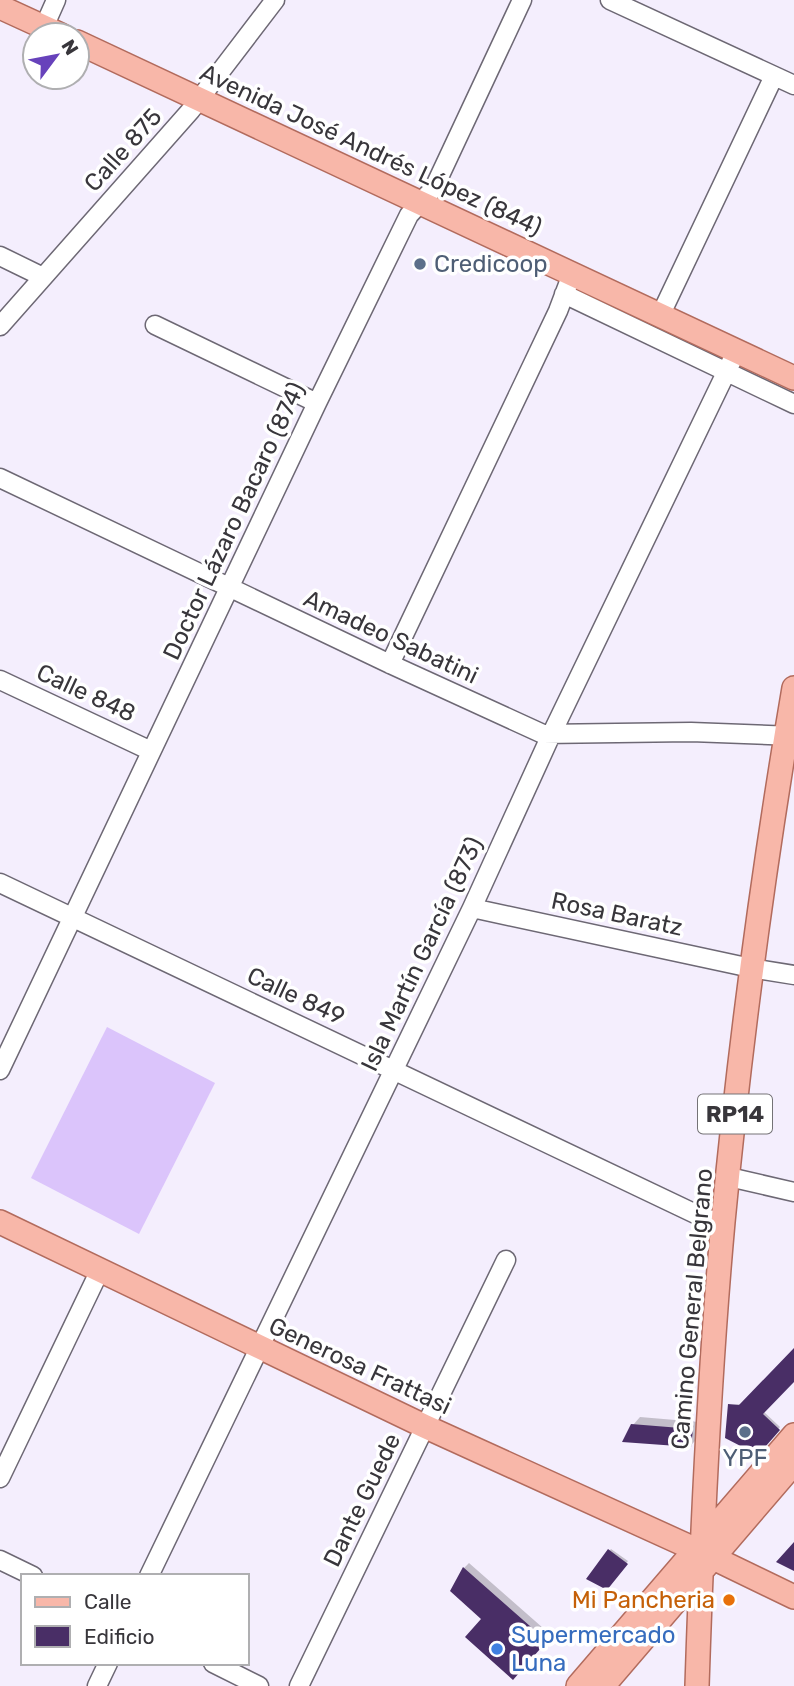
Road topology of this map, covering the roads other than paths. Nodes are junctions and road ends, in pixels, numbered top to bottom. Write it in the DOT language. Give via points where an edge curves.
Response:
graph roads {
  1 [pos="56,0"];
  2 [pos="275,0"];
  3 [pos="522,0"];
  4 [pos="610,0"];
  5 [pos="0,8"];
  6 [pos="30,21"];
  7 [pos="54,21"];
  8 [pos="91,48"];
  9 [pos="775,76"];
  10 [pos="794,85"];
  11 [pos="201,98"];
  12 [pos="419,203"];
  13 [pos="0,256"];
  14 [pos="43,277"];
  15 [pos="568,284"];
  16 [pos="660,316"];
  17 [pos="155,325"];
  18 [pos="0,326"];
  19 [pos="731,362"];
  20 [pos="794,378"];
  21 [pos="317,403"];
  22 [pos="794,404"];
  23 [pos="0,478"];
  24 [pos="230,588"];
  25 [pos="390,664"];
  26 [pos="0,680"];
  27 [pos="794,688"];
  28 [pos="551,735"];
  29 [pos="790,736"];
  30 [pos="151,751"];
  31 [pos="0,883"];
  32 [pos="472,908"];
  33 [pos="72,917"];
  34 [pos="751,968"];
  35 [pos="794,975"];
  36 [pos="394,1069"];
  37 [pos="0,1070"];
  38 [pos="729,1177"];
  39 [pos="794,1192"];
  40 [pos="0,1222"];
  41 [pos="723,1222"];
  42 [pos="506,1260"];
  43 [pos="100,1270"];
  44 [pos="259,1348"];
  45 [pos="424,1426"];
  46 [pos="794,1435"];
  47 [pos="794,1463"];
  48 [pos="0,1478"];
  49 [pos="702,1555"];
  50 [pos="0,1560"];
  51 [pos="29,1574"];
  52 [pos="150,1574"];
  53 [pos="794,1597"];
  54 [pos="107,1665"];
  55 [pos="217,1665"];
  56 [pos="97,1686"];
  57 [pos="259,1686"];
  58 [pos="299,1686"];
  59 [pos="578,1686"];
  60 [pos="603,1686"];
  61 [pos="697,1686"];
  1 -- 7 [label="street"];
  2 -- 11 [label="street, Calle 875"];
  3 -- 12 [label="street, Doctor Lázaro Bacaro (874)" via="434,188"];
  4 -- 9 [label="street"];
  5 -- 6 [label="main road"];
  8 -- 11 [label="main road, Avenida José Andrés López (844)"];
  9 -- 10 [label="street"];
  9 -- 16 [label="street"];
  11 -- 12 [label="main road, Avenida José Andrés López (844)"];
  11 -- 14 [label="street, Calle 875"];
  12 -- 15 [label="main road, Avenida José Andrés López (844)"];
  12 -- 21 [label="street, Doctor Lázaro Bacaro (874)"];
  13 -- 14 [label="street"];
  14 -- 18 [label="street, Calle 875"];
  15 -- 16 [label="main road, Avenida José Andrés López (844)"];
  15 -- 19 [label="street"];
  15 -- 25 [label="street"];
  16 -- 19 [label="main road, Avenida José Andrés López (844)"];
  17 -- 21 [label="street"];
  19 -- 20 [label="main road, Avenida José Andrés López (844)"];
  19 -- 22 [label="street"];
  19 -- 28 [label="street, Isla Martín García (873)"];
  21 -- 24 [label="street, Doctor Lázaro Bacaro (874)"];
  23 -- 24 [label="street, Amadeo Sabatini"];
  24 -- 25 [label="street, Amadeo Sabatini"];
  24 -- 30 [label="street, Doctor Lázaro Bacaro (874)"];
  25 -- 28 [label="street, Amadeo Sabatini"];
  26 -- 30 [label="street, Calle 848"];
  27 -- 29 [label="main road, Camino General Belgrano / RP14"];
  28 -- 29 [label="street, Amadeo Sabatini" via="691,732"];
  28 -- 32 [label="street, Isla Martín García (873)"];
  29 -- 34 [label="main road, Camino General Belgrano / RP14"];
  30 -- 33 [label="street, Doctor Lázaro Bacaro (874)"];
  31 -- 33 [label="street, Calle 849"];
  32 -- 34 [label="street, Rosa Baratz"];
  32 -- 36 [label="street, Isla Martín García (873)"];
  33 -- 36 [label="street, Calle 849"];
  33 -- 37 [label="street, Doctor Lázaro Bacaro (874)"];
  34 -- 35 [label="street, Rosa Baratz"];
  34 -- 38 [label="main road, Camino General Belgrano / RP14"];
  36 -- 41 [label="street, Calle 849" via="704,1218"];
  36 -- 44 [label="street, Isla Martín García (873)"];
  38 -- 39 [label="street"];
  38 -- 41 [label="main road, Camino General Belgrano / RP14"];
  40 -- 43 [label="main road, Generosa Frattasi"];
  41 -- 49 [label="main road, Camino General Belgrano / RP14"];
  42 -- 45 [label="street, Dante Guede"];
  43 -- 44 [label="main road, Generosa Frattasi"];
  43 -- 48 [label="street"];
  44 -- 45 [label="main road, Generosa Frattasi"];
  44 -- 52 [label="street, Isla Martín García (873)"];
  45 -- 49 [label="main road, Generosa Frattasi"];
  45 -- 58 [label="street, Dante Guede"];
  46 -- 49 [label="main road"];
  47 -- 49 [label="main road"];
  49 -- 53 [label="main road, Generosa Frattasi"];
  49 -- 59 [label="main road"];
  49 -- 60 [label="main road"];
  49 -- 61 [label="main road, Camino General Belgrano / RP14"];
  50 -- 51 [label="street"];
  54 -- 56 [label="street"];
  55 -- 57 [label="street"];
}
